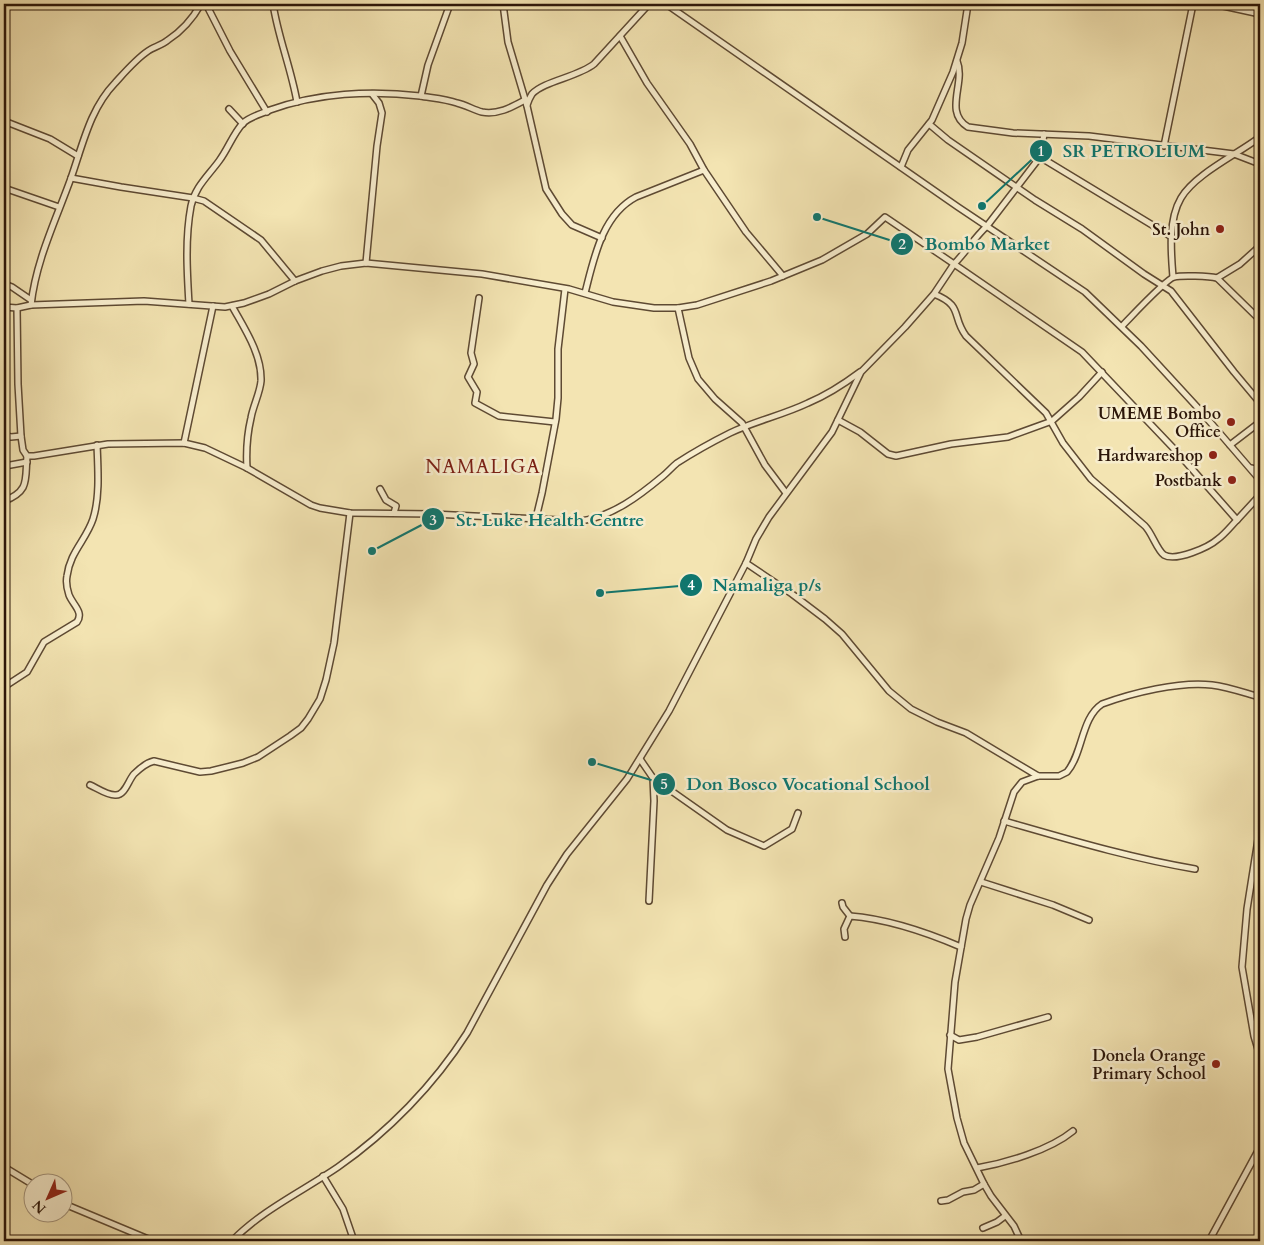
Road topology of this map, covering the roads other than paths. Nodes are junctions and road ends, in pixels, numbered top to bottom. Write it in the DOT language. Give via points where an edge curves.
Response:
graph roads {
  1 [pos="201,4"];
  2 [pos="206,4"];
  3 [pos="273,4"];
  4 [pos="450,4"];
  5 [pos="503,4"];
  6 [pos="649,4"];
  7 [pos="666,4"];
  8 [pos="968,4"];
  9 [pos="1193,4"];
  10 [pos="1214,4"];
  11 [pos="1260,14"];
  12 [pos="620,36"];
  13 [pos="957,61"];
  14 [pos="522,90"];
  15 [pos="372,94"];
  16 [pos="532,94"];
  17 [pos="421,96"];
  18 [pos="297,102"];
  19 [pos="526,103"];
  20 [pos="229,109"];
  21 [pos="267,112"];
  22 [pos="4,121"];
  23 [pos="243,124"];
  24 [pos="929,124"];
  25 [pos="1044,134"];
  26 [pos="1260,138"];
  27 [pos="1164,146"];
  28 [pos="1234,154"];
  29 [pos="78,156"];
  30 [pos="1040,157"];
  31 [pos="1260,164"];
  32 [pos="901,167"];
  33 [pos="704,170"];
  34 [pos="71,178"];
  35 [pos="1017,187"];
  36 [pos="4,188"];
  37 [pos="194,198"];
  38 [pos="59,207"];
  39 [pos="987,226"];
  40 [pos="1172,237"];
  41 [pos="602,238"];
  42 [pos="1260,246"];
  43 [pos="366,263"];
  44 [pos="954,264"];
  45 [pos="782,276"];
  46 [pos="1173,278"];
  47 [pos="1217,278"];
  48 [pos="294,281"];
  49 [pos="4,284"];
  50 [pos="1164,285"];
  51 [pos="565,289"];
  52 [pos="585,293"];
  53 [pos="934,294"];
  54 [pos="479,298"];
  55 [pos="31,302"];
  56 [pos="189,304"];
  57 [pos="212,306"];
  58 [pos="232,306"];
  59 [pos="4,308"];
  60 [pos="17,308"];
  61 [pos="678,308"];
  62 [pos="1260,320"];
  63 [pos="1122,326"];
  64 [pos="861,372"];
  65 [pos="1102,372"];
  66 [pos="1260,403"];
  67 [pos="838,420"];
  68 [pos="1052,421"];
  69 [pos="556,422"];
  70 [pos="1260,422"];
  71 [pos="745,427"];
  72 [pos="4,435"];
  73 [pos="21,436"];
  74 [pos="184,443"];
  75 [pos="1230,445"];
  76 [pos="97,446"];
  77 [pos="27,459"];
  78 [pos="5,466"];
  79 [pos="247,468"];
  80 [pos="1251,468"];
  81 [pos="1260,470"];
  82 [pos="1260,480"];
  83 [pos="380,489"];
  84 [pos="786,493"];
  85 [pos="1260,495"];
  86 [pos="4,501"];
  87 [pos="350,513"];
  88 [pos="394,514"];
  89 [pos="536,518"];
  90 [pos="1237,520"];
  91 [pos="746,563"];
  92 [pos="4,687"];
  93 [pos="1260,697"];
  94 [pos="640,758"];
  95 [pos="1038,776"];
  96 [pos="653,778"];
  97 [pos="90,785"];
  98 [pos="798,813"];
  99 [pos="1004,821"];
  100 [pos="1260,827"];
  101 [pos="1195,869"];
  102 [pos="981,882"];
  103 [pos="649,901"];
  104 [pos="842,903"];
  105 [pos="850,916"];
  106 [pos="1089,920"];
  107 [pos="844,937"];
  108 [pos="961,947"];
  109 [pos="1048,1017"];
  110 [pos="950,1035"];
  111 [pos="1260,1056"];
  112 [pos="1073,1131"];
  113 [pos="1260,1147"];
  114 [pos="4,1167"];
  115 [pos="977,1168"];
  116 [pos="323,1176"];
  117 [pos="22,1178"];
  118 [pos="984,1184"];
  119 [pos="941,1201"];
  120 [pos="72,1207"];
  121 [pos="1005,1216"];
  122 [pos="983,1228"];
  123 [pos="153,1241"];
  124 [pos="232,1241"];
  125 [pos="354,1241"];
  126 [pos="1021,1241"];
  127 [pos="1209,1241"];
  1 -- 29 [label="street" via="180,31 148,51 103,96"];
  2 -- 21 [label="street"];
  3 -- 18 [label="street"];
  4 -- 17 [label="street" via="428,65"];
  5 -- 14 [label="street" via="508,42"];
  6 -- 12 [label="street"];
  7 -- 32 [label="street"];
  8 -- 13 [label="street"];
  9 -- 27 [label="street"];
  10 -- 11 [label="street"];
  12 -- 16 [label="street" via="587,70"];
  12 -- 33 [label="street"];
  13 -- 24 [label="street"];
  13 -- 25 [label="street" via="960,72 956,110 962,124 980,130"];
  14 -- 16 [label="street"];
  14 -- 19 [label="street"];
  15 -- 17 [label="street"];
  15 -- 18 [label="street"];
  15 -- 43 [label="street" via="382,114"];
  16 -- 19 [label="street"];
  17 -- 19 [label="street" via="492,113"];
  18 -- 21 [label="street"];
  19 -- 41 [label="street" via="542,178 550,198 572,225"];
  20 -- 23 [label="street"];
  21 -- 23 [label="street" via="251,117"];
  22 -- 29 [label="street" via="50,139"];
  23 -- 37 [label="street"];
  24 -- 32 [label="street" via="908,150"];
  24 -- 35 [label="street"];
  25 -- 27 [label="street" via="1090,136"];
  25 -- 30 [label="street"];
  26 -- 28 [label="street"];
  27 -- 28 [label="street"];
  28 -- 31 [label="street"];
  28 -- 40 [label="street" via="1196,182 1181,198"];
  29 -- 34 [label="street"];
  30 -- 35 [label="street"];
  30 -- 40 [label="street"];
  32 -- 39 [label="street"];
  33 -- 41 [label="street" via="628,202 614,215"];
  33 -- 45 [label="street" via="746,232"];
  34 -- 37 [label="street"];
  34 -- 38 [label="street"];
  35 -- 39 [label="street"];
  35 -- 50 [label="street"];
  36 -- 38 [label="street"];
  37 -- 48 [label="street" via="261,240"];
  37 -- 56 [label="street" via="187,250"];
  38 -- 55 [label="street" via="48,234"];
  39 -- 44 [label="street"];
  39 -- 63 [label="street" via="1086,292"];
  40 -- 46 [label="street"];
  41 -- 52 [label="street"];
  42 -- 47 [label="street"];
  43 -- 48 [label="street" via="328,269"];
  43 -- 51 [label="street" via="482,274"];
  44 -- 45 [label="street" via="885,217 867,234 838,252"];
  44 -- 53 [label="street"];
  44 -- 65 [label="street" via="1073,344"];
  45 -- 61 [label="street" via="697,305"];
  46 -- 47 [label="street"];
  46 -- 50 [label="street"];
  47 -- 62 [label="street"];
  48 -- 58 [label="street" via="269,294"];
  49 -- 55 [label="street" via="12,286"];
  50 -- 63 [label="street"];
  50 -- 66 [label="street"];
  51 -- 52 [label="street"];
  51 -- 69 [label="street" via="558,349"];
  52 -- 61 [label="street" via="613,302"];
  53 -- 64 [label="street"];
  53 -- 68 [label="street" via="949,301 966,336"];
  54 -- 69 [label="street" via="472,353 474,364 468,377 477,392 474,403 499,416"];
  55 -- 56 [label="street"];
  55 -- 60 [label="street"];
  56 -- 57 [label="street"];
  57 -- 58 [label="street"];
  57 -- 74 [label="street"];
  58 -- 79 [label="street" via="260,363 261,381 248,434"];
  59 -- 60 [label="street"];
  60 -- 73 [label="street"];
  61 -- 71 [label="street" via="688,358 698,378"];
  63 -- 75 [label="street"];
  64 -- 67 [label="street"];
  64 -- 71 [label="street" via="809,403"];
  65 -- 68 [label="street"];
  65 -- 90 [label="street"];
  67 -- 68 [label="street" via="888,454 896,456 1008,436"];
  67 -- 84 [label="street" via="822,447"];
  68 -- 90 [label="street" via="1063,443 1091,479 1146,526 1164,555 1177,556 1201,549 1218,540"];
  69 -- 89 [label="street"];
  70 -- 75 [label="street"];
  71 -- 84 [label="street" via="765,465"];
  71 -- 89 [label="street" via="674,464 644,490 603,516 581,521"];
  72 -- 73 [label="street"];
  73 -- 77 [label="street"];
  74 -- 76 [label="street"];
  74 -- 79 [label="street" via="205,448"];
  75 -- 80 [label="street"];
  76 -- 77 [label="street"];
  76 -- 92 [label="street" via="93,520 73,553 67,576 69,596 80,618 44,642 27,672"];
  77 -- 78 [label="street"];
  77 -- 86 [label="street" via="23,490"];
  79 -- 87 [label="street" via="311,505"];
  80 -- 81 [label="street"];
  80 -- 82 [label="street"];
  83 -- 88 [label="street" via="386,500 396,506"];
  84 -- 91 [label="street" via="756,539"];
  85 -- 90 [label="street"];
  87 -- 88 [label="street"];
  87 -- 97 [label="street" via="338,617 326,680 315,710 300,728 258,757 243,763 200,772 154,761 135,773 118,795"];
  88 -- 89 [label="street"];
  91 -- 94 [label="street" via="669,711"];
  91 -- 95 [label="street" via="842,634 889,691 911,709 966,733"];
  93 -- 95 [label="street" via="1212,685 1186,684 1102,704 1089,720 1067,772 1059,776"];
  94 -- 96 [label="street"];
  94 -- 116 [label="street" via="567,854 538,900 453,1055 383,1131"];
  95 -- 99 [label="street" via="1017,786"];
  96 -- 98 [label="street" via="727,830 764,846 792,829"];
  96 -- 103 [label="street"];
  99 -- 101 [label="street" via="1152,862"];
  99 -- 102 [label="street"];
  100 -- 111 [label="street" via="1242,967"];
  102 -- 106 [label="street"];
  102 -- 108 [label="street" via="968,912"];
  104 -- 105 [label="street"];
  105 -- 107 [label="street"];
  105 -- 108 [label="street" via="919,930"];
  108 -- 110 [label="street"];
  109 -- 110 [label="street" via="977,1037 959,1040"];
  110 -- 115 [label="street" via="948,1069 953,1100 964,1143"];
  112 -- 115 [label="street" via="1048,1147"];
  113 -- 127 [label="street"];
  114 -- 117 [label="street"];
  115 -- 118 [label="street"];
  116 -- 124 [label="street" via="256,1220"];
  116 -- 125 [label="street" via="343,1209"];
  118 -- 119 [label="street"];
  118 -- 121 [label="street"];
  120 -- 123 [label="street"];
  121 -- 122 [label="street"];
  121 -- 126 [label="street"];
}
